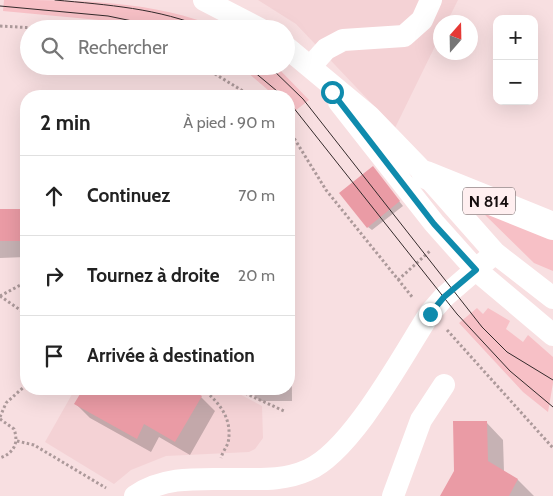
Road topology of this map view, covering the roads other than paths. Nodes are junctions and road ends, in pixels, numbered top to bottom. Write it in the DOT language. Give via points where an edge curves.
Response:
graph roads {
  1 [pos="204,0"];
  2 [pos="431,0"];
  3 [pos="243,20"];
  4 [pos="295,54"];
  5 [pos="316,72"];
  6 [pos="426,175"];
  7 [pos="553,226"];
  8 [pos="485,261"];
  9 [pos="553,299"];
  10 [pos="553,335"];
  11 [pos="444,385"];
  12 [pos="134,496"];
  13 [pos="393,496"];
  1 -- 3 [label="street"];
  2 -- 5 [label="street" via="422,20 404,36 342,40 326,48"];
  4 -- 5 [label="street"];
  5 -- 6 [label="street" via="369,116"];
  5 -- 8 [label="street" via="434,224"];
  6 -- 7 [label="highway, N 814"];
  6 -- 8 [label="street"];
  8 -- 9 [label="street"];
  8 -- 10 [label="street"];
  8 -- 12 [label="street" via="444,297 430,314 354,430 330,456 309,470 276,479 174,480"];
  11 -- 13 [label="street" via="421,420"];
}
